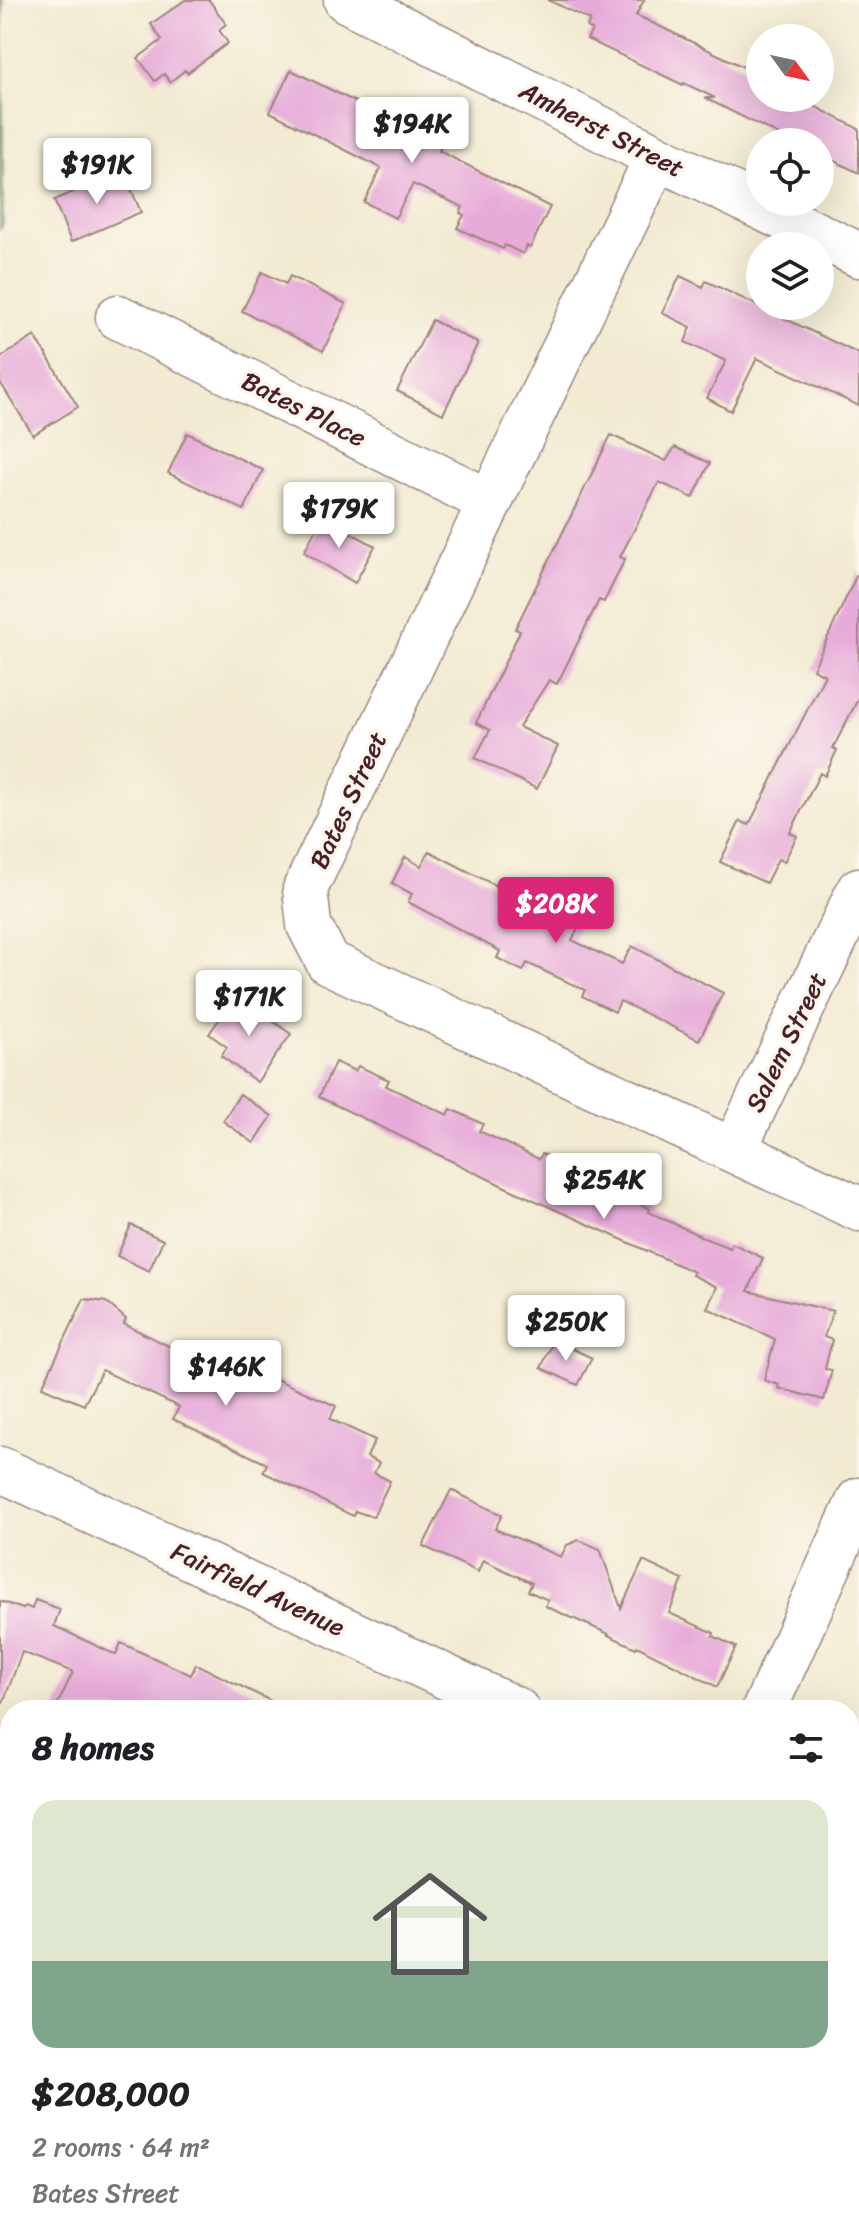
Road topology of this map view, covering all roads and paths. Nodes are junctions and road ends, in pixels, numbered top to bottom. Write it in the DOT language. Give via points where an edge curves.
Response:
graph roads {
  1 [pos="346,0"];
  2 [pos="657,157"];
  3 [pos="859,255"];
  4 [pos="118,317"];
  5 [pos="490,502"];
  6 [pos="859,890"];
  7 [pos="734,1150"];
  8 [pos="859,1209"];
  9 [pos="0,1469"];
  10 [pos="859,1500"];
  11 [pos="496,1700"];
  12 [pos="769,1700"];
  1 -- 2 [label="street, Amherst Street"];
  2 -- 3 [label="street, Amherst Street"];
  2 -- 5 [label="street, Bates Street"];
  4 -- 5 [label="street, Bates Place"];
  5 -- 7 [label="street, Bates Street" via="305,889 309,925 328,962"];
  6 -- 7 [label="street, Salem Street"];
  7 -- 8 [label="street, Bates Street"];
  9 -- 11 [label="street, Fairfield Avenue"];
  10 -- 12 [label="street"];
}
